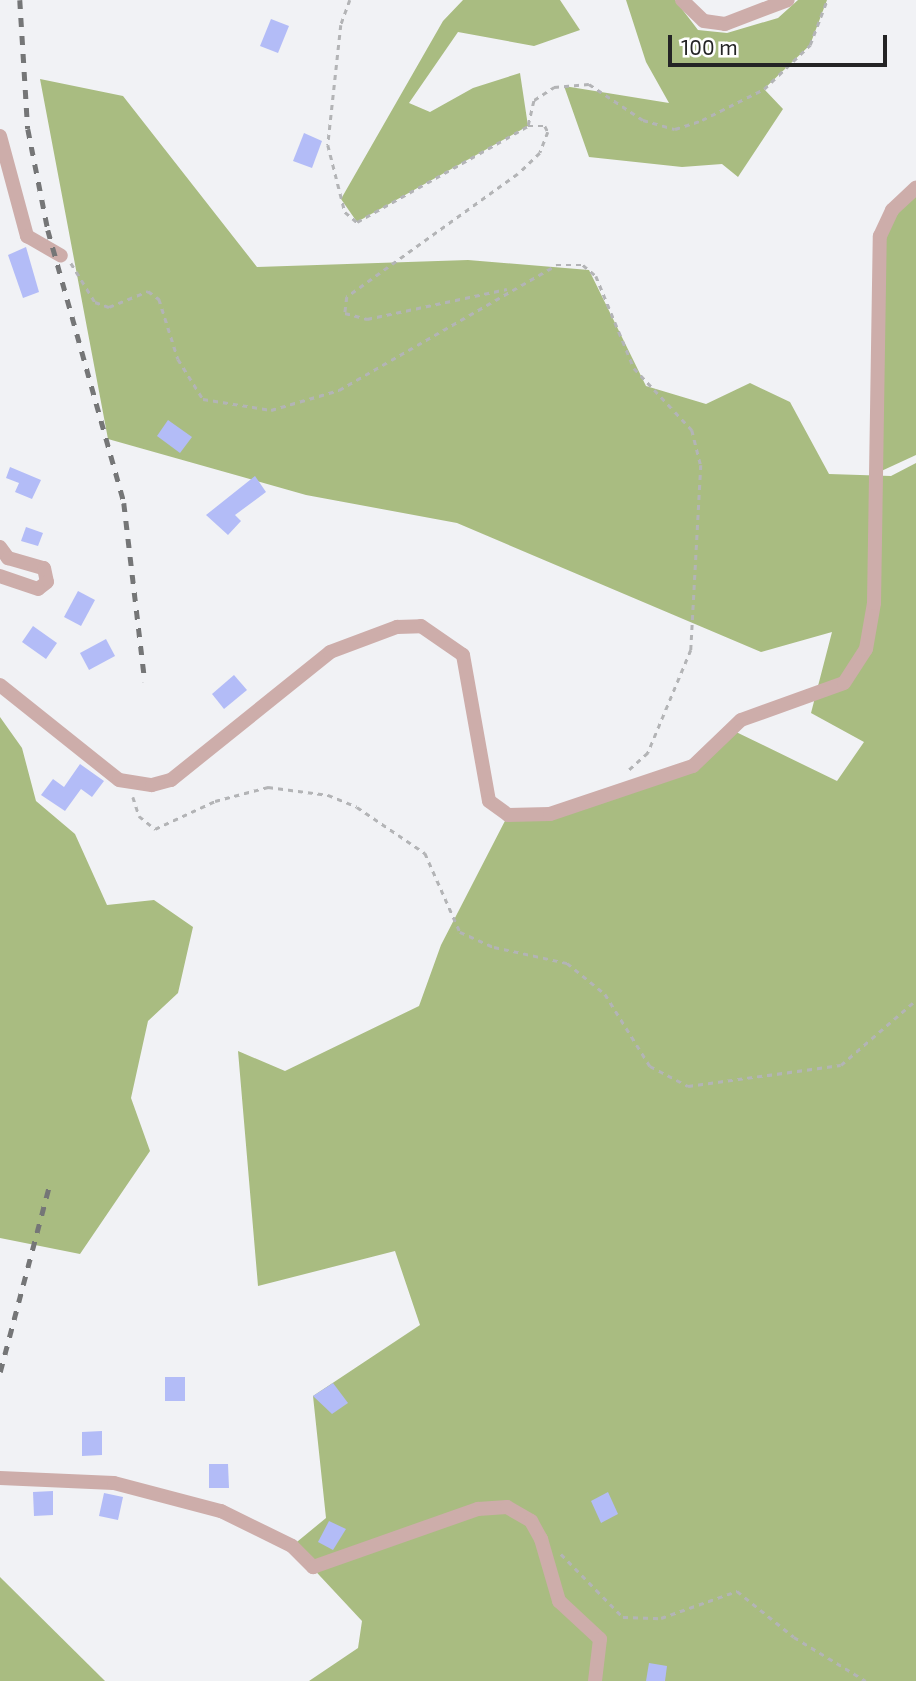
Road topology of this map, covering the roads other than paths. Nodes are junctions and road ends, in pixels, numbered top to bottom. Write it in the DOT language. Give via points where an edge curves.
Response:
graph roads {
  1 [pos="682,0"];
  2 [pos="788,0"];
  3 [pos="0,136"];
  4 [pos="916,188"];
  5 [pos="61,256"];
  6 [pos="0,547"];
  7 [pos="0,576"];
  8 [pos="0,685"];
  9 [pos="0,1478"];
  10 [pos="595,1681"];
  1 -- 2 [label="street" via="704,21 725,24"];
  3 -- 5 [label="street" via="27,236"];
  4 -- 8 [label="street" via="892,210 880,236 874,603 866,649 844,683 741,720 693,766 672,777 550,814 508,815 489,801 463,655 421,626 397,627 330,652 171,780 129,784"];
  6 -- 7 [label="street" via="8,558 44,568 47,582 38,589"];
  9 -- 10 [label="street" via="114,1483 221,1511 292,1546 313,1567 478,1509 507,1507 531,1521 541,1539 559,1601 600,1639"];
}
